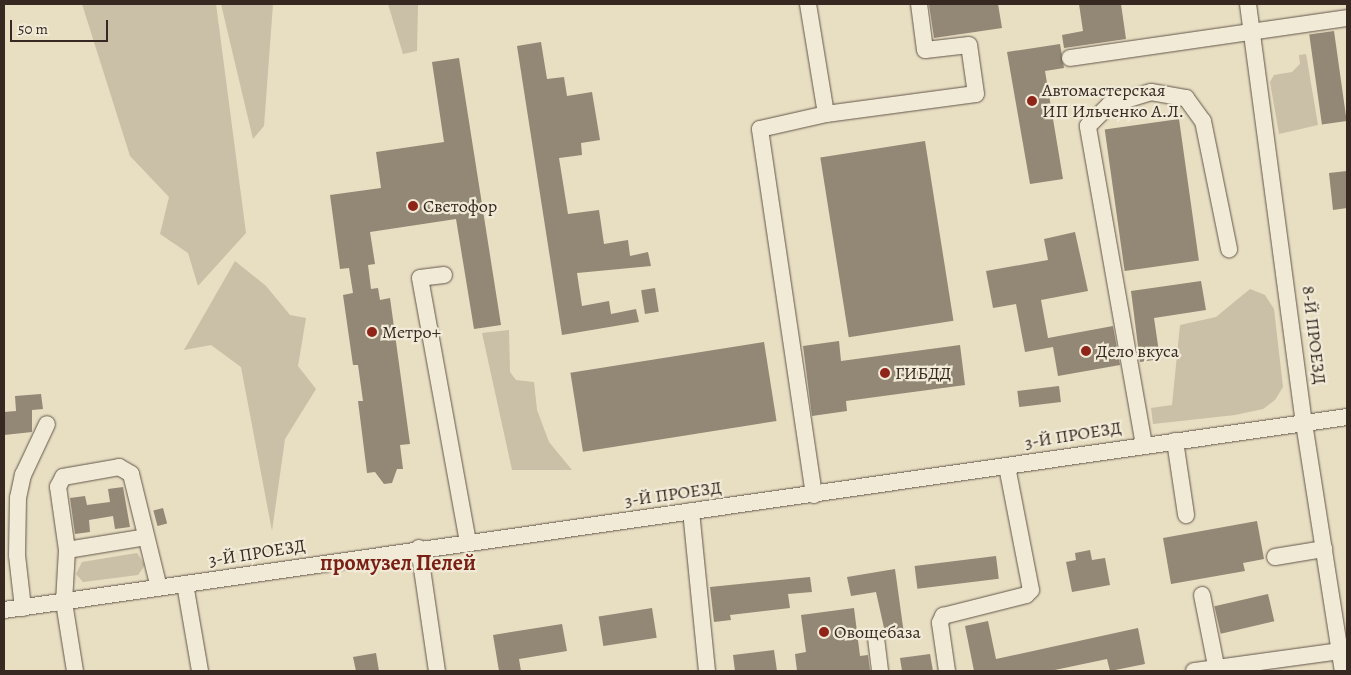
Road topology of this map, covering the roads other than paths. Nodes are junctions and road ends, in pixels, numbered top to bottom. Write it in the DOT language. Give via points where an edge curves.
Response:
graph roads {
  1 [pos="808,4"];
  2 [pos="919,4"];
  3 [pos="1248,4"];
  4 [pos="1347,18"];
  5 [pos="1252,32"];
  6 [pos="1070,58"];
  7 [pos="826,114"];
  8 [pos="1229,249"];
  9 [pos="444,275"];
  10 [pos="1347,417"];
  11 [pos="1304,423"];
  12 [pos="47,424"];
  13 [pos="1175,441"];
  14 [pos="1144,445"];
  15 [pos="1006,466"];
  16 [pos="814,494"];
  17 [pos="691,511"];
  18 [pos="1186,515"];
  19 [pos="146,537"];
  20 [pos="468,541"];
  21 [pos="419,548"];
  22 [pos="1324,549"];
  23 [pos="67,550"];
  24 [pos="1275,557"];
  25 [pos="184,584"];
  26 [pos="159,588"];
  27 [pos="1202,595"];
  28 [pos="64,602"];
  29 [pos="24,608"];
  30 [pos="4,610"];
  31 [pos="876,638"];
  32 [pos="1340,651"];
  33 [pos="1216,669"];
  34 [pos="75,671"];
  35 [pos="200,671"];
  36 [pos="437,671"];
  37 [pos="707,671"];
  38 [pos="880,671"];
  39 [pos="947,671"];
  40 [pos="1194,671"];
  41 [pos="1343,671"];
  1 -- 7 [label="street"];
  2 -- 7 [label="street" via="925,50 969,45 976,94"];
  3 -- 5 [label="street, 8-Й ПРОЕЗД"];
  4 -- 5 [label="street"];
  5 -- 6 [label="street"];
  5 -- 11 [label="street, 8-Й ПРОЕЗД"];
  7 -- 16 [label="street" via="760,128"];
  8 -- 14 [label="street" via="1203,121 1186,98 1151,92 1109,105 1088,126"];
  9 -- 20 [label="street" via="420,278"];
  10 -- 11 [label="street, 3-Й ПРОЕЗД"];
  11 -- 13 [label="street, 3-Й ПРОЕЗД"];
  11 -- 22 [label="street, 8-Й ПРОЕЗД"];
  12 -- 29 [label="street" via="23,475 18,498 16,548"];
  13 -- 14 [label="street, 3-Й ПРОЕЗД"];
  13 -- 18 [label="street"];
  14 -- 15 [label="street, 3-Й ПРОЕЗД"];
  15 -- 16 [label="street, 3-Й ПРОЕЗД"];
  15 -- 39 [label="street" via="1031,590 943,616 940,623"];
  16 -- 17 [label="street, 3-Й ПРОЕЗД"];
  17 -- 20 [label="street, 3-Й ПРОЕЗД"];
  17 -- 37 [label="street"];
  19 -- 23 [label="street"];
  19 -- 23 [label="street" via="126,469 69,473 58,488"];
  19 -- 26 [label="street"];
  20 -- 21 [label="street, 3-Й ПРОЕЗД"];
  21 -- 25 [label="street, 3-Й ПРОЕЗД"];
  21 -- 36 [label="street"];
  22 -- 24 [label="street"];
  22 -- 32 [label="street, 8-Й ПРОЕЗД"];
  23 -- 28 [label="street"];
  25 -- 26 [label="street, 3-Й ПРОЕЗД"];
  25 -- 35 [label="street"];
  26 -- 28 [label="street, 3-Й ПРОЕЗД"];
  27 -- 33 [label="street"];
  28 -- 29 [label="street, 3-Й ПРОЕЗД"];
  28 -- 34 [label="street"];
  29 -- 30 [label="street, 3-Й ПРОЕЗД"];
  31 -- 38 [label="street"];
  32 -- 33 [label="street"];
  32 -- 41 [label="street, 8-Й ПРОЕЗД"];
  33 -- 40 [label="street"];
}
